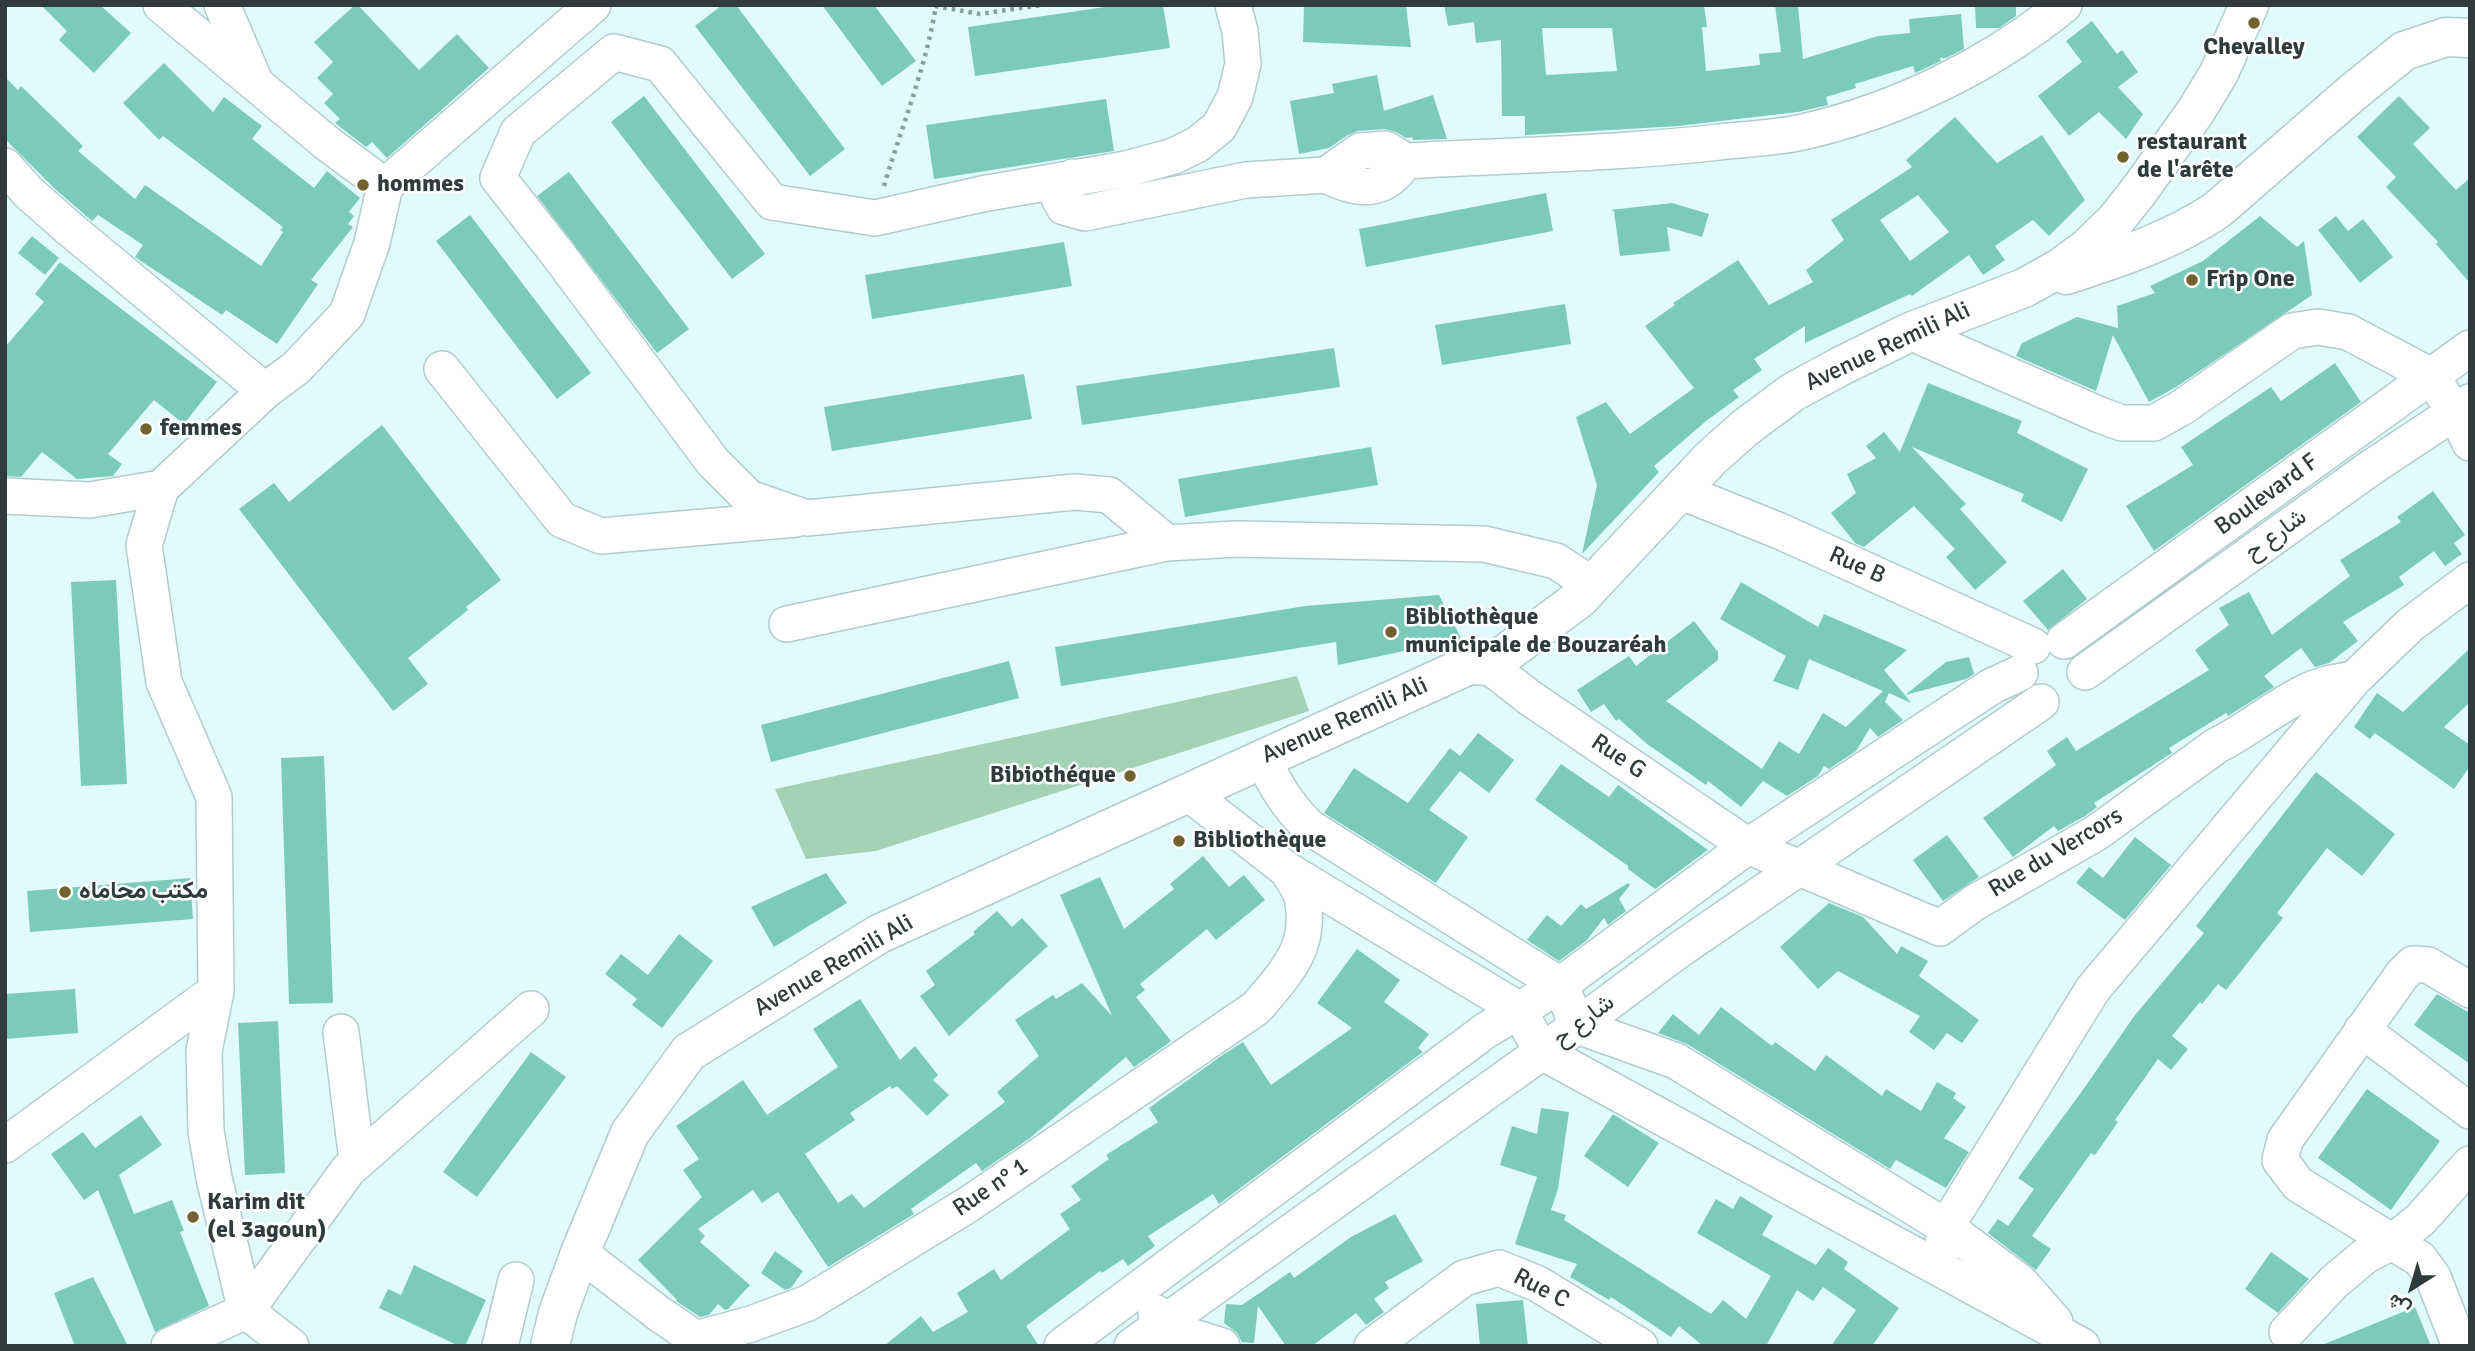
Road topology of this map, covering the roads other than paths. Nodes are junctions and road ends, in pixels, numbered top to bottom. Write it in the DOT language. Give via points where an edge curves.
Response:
graph roads {
  1 [pos="161,5"];
  2 [pos="222,5"];
  3 [pos="593,5"];
  4 [pos="1233,5"];
  5 [pos="2064,5"];
  6 [pos="2221,5"];
  7 [pos="2249,5"];
  8 [pos="2441,5"];
  9 [pos="2470,38"];
  10 [pos="257,85"];
  11 [pos="2166,153"];
  12 [pos="5,166"];
  13 [pos="1073,177"];
  14 [pos="385,186"];
  15 [pos="2024,288"];
  16 [pos="1910,332"];
  17 [pos="2470,348"];
  18 [pos="442,369"];
  19 [pos="2431,376"];
  20 [pos="265,391"];
  21 [pos="2465,420"];
  22 [pos="161,488"];
  23 [pos="1680,491"];
  24 [pos="5,496"];
  25 [pos="807,518"];
  26 [pos="1167,543"];
  27 [pos="2470,580"];
  28 [pos="1592,585"];
  29 [pos="787,624"];
  30 [pos="2039,653"];
  31 [pos="1489,666"];
  32 [pos="2085,672"];
  33 [pos="2354,679"];
  34 [pos="2040,702"];
  35 [pos="2237,736"];
  36 [pos="1263,758"];
  37 [pos="2283,763"];
  38 [pos="1187,792"];
  39 [pos="1748,846"];
  40 [pos="1800,868"];
  41 [pos="1287,870"];
  42 [pos="1560,985"];
  43 [pos="2470,990"];
  44 [pos="216,991"];
  45 [pos="531,1009"];
  46 [pos="1518,1009"];
  47 [pos="1578,1026"];
  48 [pos="2362,1030"];
  49 [pos="341,1032"];
  50 [pos="1542,1052"];
  51 [pos="2470,1111"];
  52 [pos="5,1145"];
  53 [pos="357,1161"];
  54 [pos="2470,1164"];
  55 [pos="1946,1227"];
  56 [pos="2392,1242"];
  57 [pos="580,1253"];
  58 [pos="1181,1256"];
  59 [pos="1940,1266"];
  60 [pos="516,1280"];
  61 [pos="1209,1290"];
  62 [pos="1126,1298"];
  63 [pos="246,1311"];
  64 [pos="2287,1332"];
  65 [pos="1146,1337"];
  66 [pos="2074,1341"];
  67 [pos="2459,1341"];
  68 [pos="169,1346"];
  69 [pos="292,1346"];
  70 [pos="500,1346"];
  71 [pos="550,1346"];
  72 [pos="1062,1346"];
  73 [pos="1222,1346"];
  74 [pos="1372,1346"];
  75 [pos="1640,1346"];
  1 -- 10 [label="street"];
  2 -- 10 [label="street"];
  3 -- 14 [label="street"];
  4 -- 13 [label="street" via="1243,64 1235,97 1219,127 1174,156"];
  5 -- 13 [label="street" via="2014,43 1928,88 1864,116 1800,133 1670,148 1405,161 1396,174 1368,187 1348,186 1326,176 1246,180 1085,213 1064,207 1058,195"];
  6 -- 11 [label="main road"];
  7 -- 11 [label="main road, Avenue Remili Ali" via="2218,73"];
  8 -- 9 [label="main road"];
  9 -- 15 [label="main road" via="2434,39 2404,51 2197,224 2129,253"];
  10 -- 14 [label="street"];
  11 -- 15 [label="main road, Avenue Remili Ali" via="2101,235 2060,268"];
  12 -- 20 [label="street" via="53,214"];
  13 -- 25 [label="street" via="875,218 772,202 660,64 614,52 517,132 498,178 713,462 749,498"];
  14 -- 20 [label="street" via="372,243 347,314 296,368"];
  15 -- 16 [label="main road, Avenue Remili Ali"];
  16 -- 19 [label="street" via="2122,423 2154,423 2292,331 2318,327 2348,332"];
  16 -- 23 [label="main road, Avenue Remili Ali" via="1793,392 1746,427"];
  17 -- 19 [label="street, Boulevard F"];
  18 -- 25 [label="street" via="562,520 601,536"];
  19 -- 21 [label="street"];
  19 -- 30 [label="street, Boulevard F"];
  20 -- 22 [label="street"];
  21 -- 32 [label="street, شارع ح" via="2372,467"];
  22 -- 24 [label="street" via="90,500"];
  22 -- 44 [label="street" via="144,545 164,682 215,797"];
  23 -- 28 [label="main road, Avenue Remili Ali"];
  23 -- 30 [label="street, Rue B" via="1782,532"];
  25 -- 26 [label="street" via="1074,492 1109,495"];
  26 -- 28 [label="street" via="1236,538 1484,544 1556,561"];
  26 -- 29 [label="street"];
  27 -- 33 [label="street" via="2410,625"];
  28 -- 31 [label="main road, Avenue Remili Ali"];
  30 -- 32 [label="street" via="2078,651"];
  30 -- 34 [label="street" via="2022,683"];
  30 -- 39 [label="street, Boulevard F"];
  31 -- 36 [label="main road, Avenue Remili Ali" via="1469,665"];
  31 -- 39 [label="street, Rue G"];
  32 -- 34 [label="street" via="2082,687 2071,699 2056,704"];
  33 -- 35 [label="street, Rue du Vercors" via="2304,692"];
  33 -- 37 [label="street"];
  34 -- 40 [label="street, شارع ح"];
  35 -- 37 [label="street" via="2264,744"];
  35 -- 40 [label="street, Rue du Vercors" via="2216,746 2096,833 1974,903 1940,928"];
  36 -- 38 [label="main road, Avenue Remili Ali"];
  36 -- 42 [label="street" via="1276,787 1309,827"];
  37 -- 55 [label="street" via="2093,989"];
  38 -- 41 [label="street"];
  38 -- 57 [label="main road, Avenue Remili Ali" via="879,934 689,1052 630,1133"];
  39 -- 40 [label="street, Rue du Vercors"];
  39 -- 42 [label="street, Boulevard F"];
  40 -- 47 [label="street, شارع ح"];
  41 -- 46 [label="street"];
  41 -- 57 [label="street, Rue n° 1" via="1302,896 1300,948 1289,970 1256,1008 969,1204 808,1303 696,1339"];
  42 -- 46 [label="street, Boulevard F"];
  42 -- 47 [label="street"];
  43 -- 48 [label="street" via="2428,965 2413,964"];
  44 -- 52 [label="street"];
  44 -- 63 [label="street" via="204,1051 206,1131"];
  45 -- 53 [label="street"];
  46 -- 50 [label="street"];
  46 -- 58 [label="street, Boulevard F"];
  47 -- 50 [label="street, شارع ح"];
  47 -- 55 [label="street" via="1676,1060"];
  48 -- 51 [label="street"];
  48 -- 56 [label="street" via="2285,1140 2280,1160 2298,1184"];
  49 -- 53 [label="street"];
  50 -- 59 [label="street"];
  50 -- 61 [label="street, شارع ح"];
  53 -- 63 [label="street"];
  54 -- 56 [label="street" via="2420,1220"];
  55 -- 59 [label="street"];
  55 -- 66 [label="street" via="2020,1282"];
  56 -- 64 [label="street" via="2365,1256"];
  56 -- 67 [label="street" via="2420,1259 2433,1277"];
  57 -- 71 [label="main road, Avenue Remili Ali"];
  58 -- 61 [label="street" via="1182,1279 1194,1289"];
  58 -- 62 [label="street, Boulevard F"];
  59 -- 66 [label="street"];
  60 -- 70 [label="street"];
  61 -- 65 [label="street, شارع ح"];
  62 -- 65 [label="street" via="1152,1308"];
  62 -- 72 [label="street, Boulevard F"];
  63 -- 68 [label="street"];
  63 -- 69 [label="street"];
  65 -- 73 [label="street"];
  74 -- 75 [label="street, Rue C" via="1464,1278 1499,1268 1538,1284"];
}
